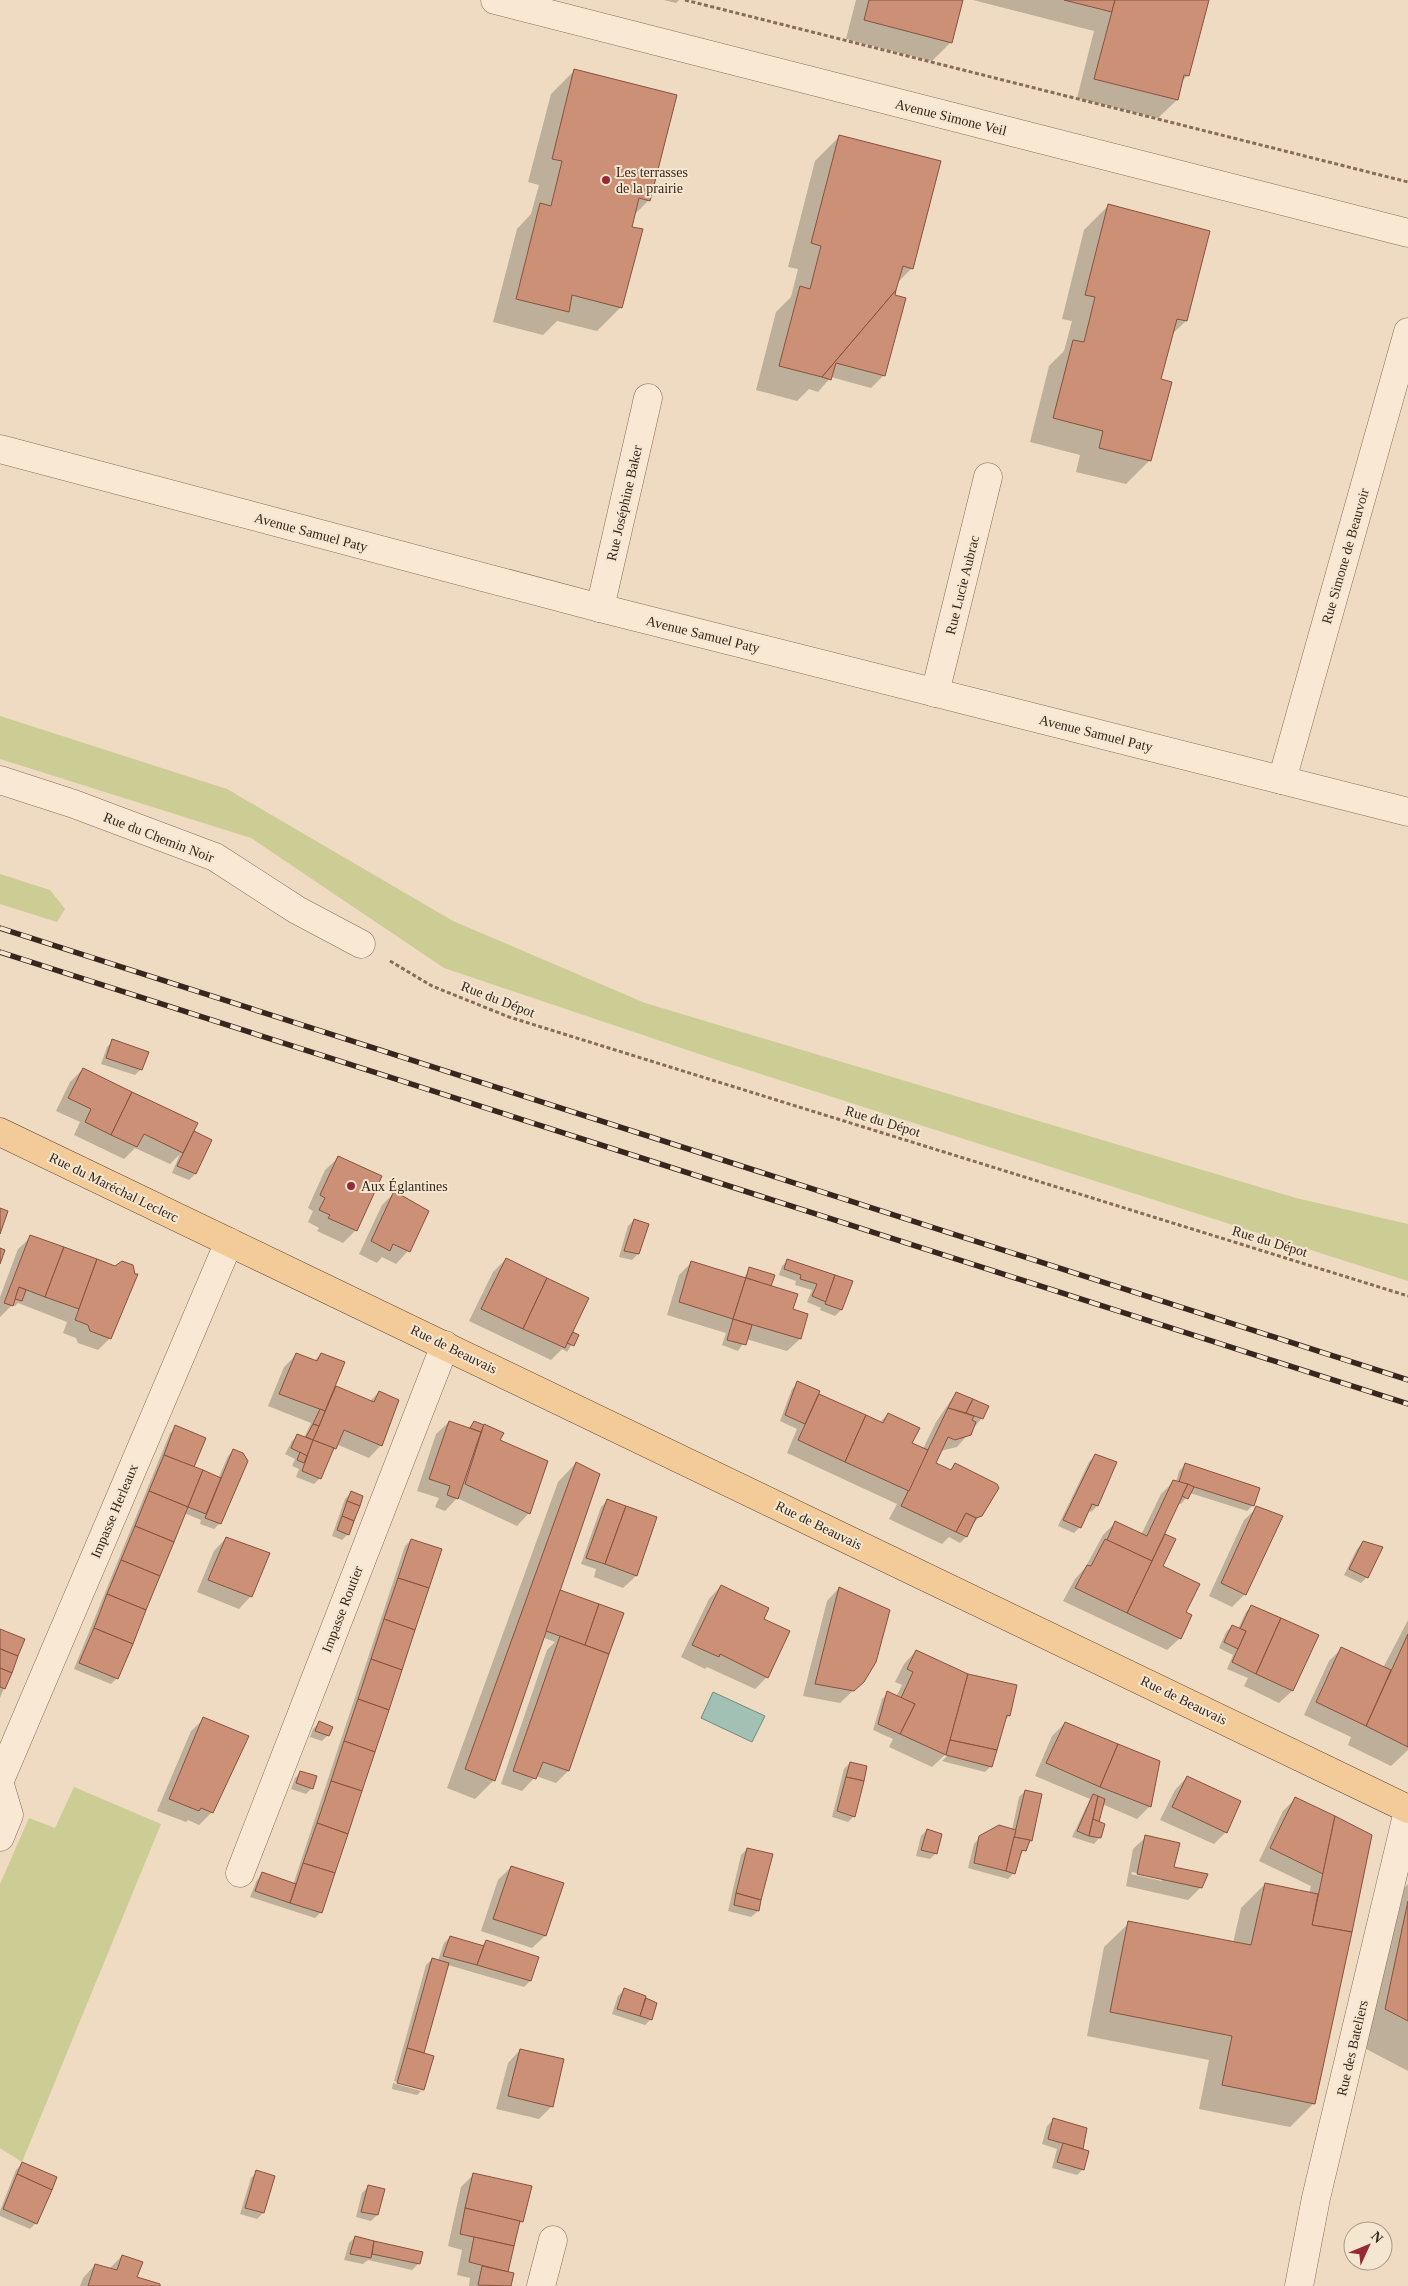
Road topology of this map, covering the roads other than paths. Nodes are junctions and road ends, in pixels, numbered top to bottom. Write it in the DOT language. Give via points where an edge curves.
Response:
graph roads {
  1 [pos="495,0"];
  2 [pos="528,4"];
  3 [pos="1408,233"];
  4 [pos="1408,332"];
  5 [pos="648,398"];
  6 [pos="0,449"];
  7 [pos="988,477"];
  8 [pos="600,608"];
  9 [pos="936,693"];
  10 [pos="0,780"];
  11 [pos="1282,780"];
  12 [pos="1408,812"];
  13 [pos="362,944"];
  14 [pos="0,1132"];
  15 [pos="229,1242"];
  16 [pos="444,1345"];
  17 [pos="0,1780"];
  18 [pos="0,1785"];
  19 [pos="1408,1810"];
  20 [pos="0,1837"];
  21 [pos="240,1873"];
  22 [pos="553,2240"];
  23 [pos="541,2286"];
  24 [pos="1299,2286"];
  1 -- 2 [label="street, Avenue Simone Veil"];
  2 -- 3 [label="street, Avenue Simone Veil"];
  4 -- 11 [label="street, Rue Simone de Beauvoir"];
  5 -- 8 [label="street, Rue Joséphine Baker"];
  6 -- 8 [label="street, Avenue Samuel Paty"];
  7 -- 9 [label="street, Rue Lucie Aubrac"];
  8 -- 9 [label="street, Avenue Samuel Paty"];
  9 -- 11 [label="street, Avenue Samuel Paty"];
  10 -- 13 [label="street, Rue du Chemin Noir" via="215,857 297,910"];
  11 -- 12 [label="street, Avenue Samuel Paty"];
  14 -- 15 [label="main road, Rue du Maréchal Leclerc"];
  15 -- 16 [label="main road, Rue de Beauvais"];
  15 -- 17 [label="street, Impasse Herleaux"];
  16 -- 19 [label="main road, Rue de Beauvais"];
  16 -- 21 [label="street, Impasse Routier"];
  18 -- 20 [label="street" via="9,1815"];
  19 -- 24 [label="street, Rue des Bateliers" via="1316,2198"];
  22 -- 23 [label="street"];
}
